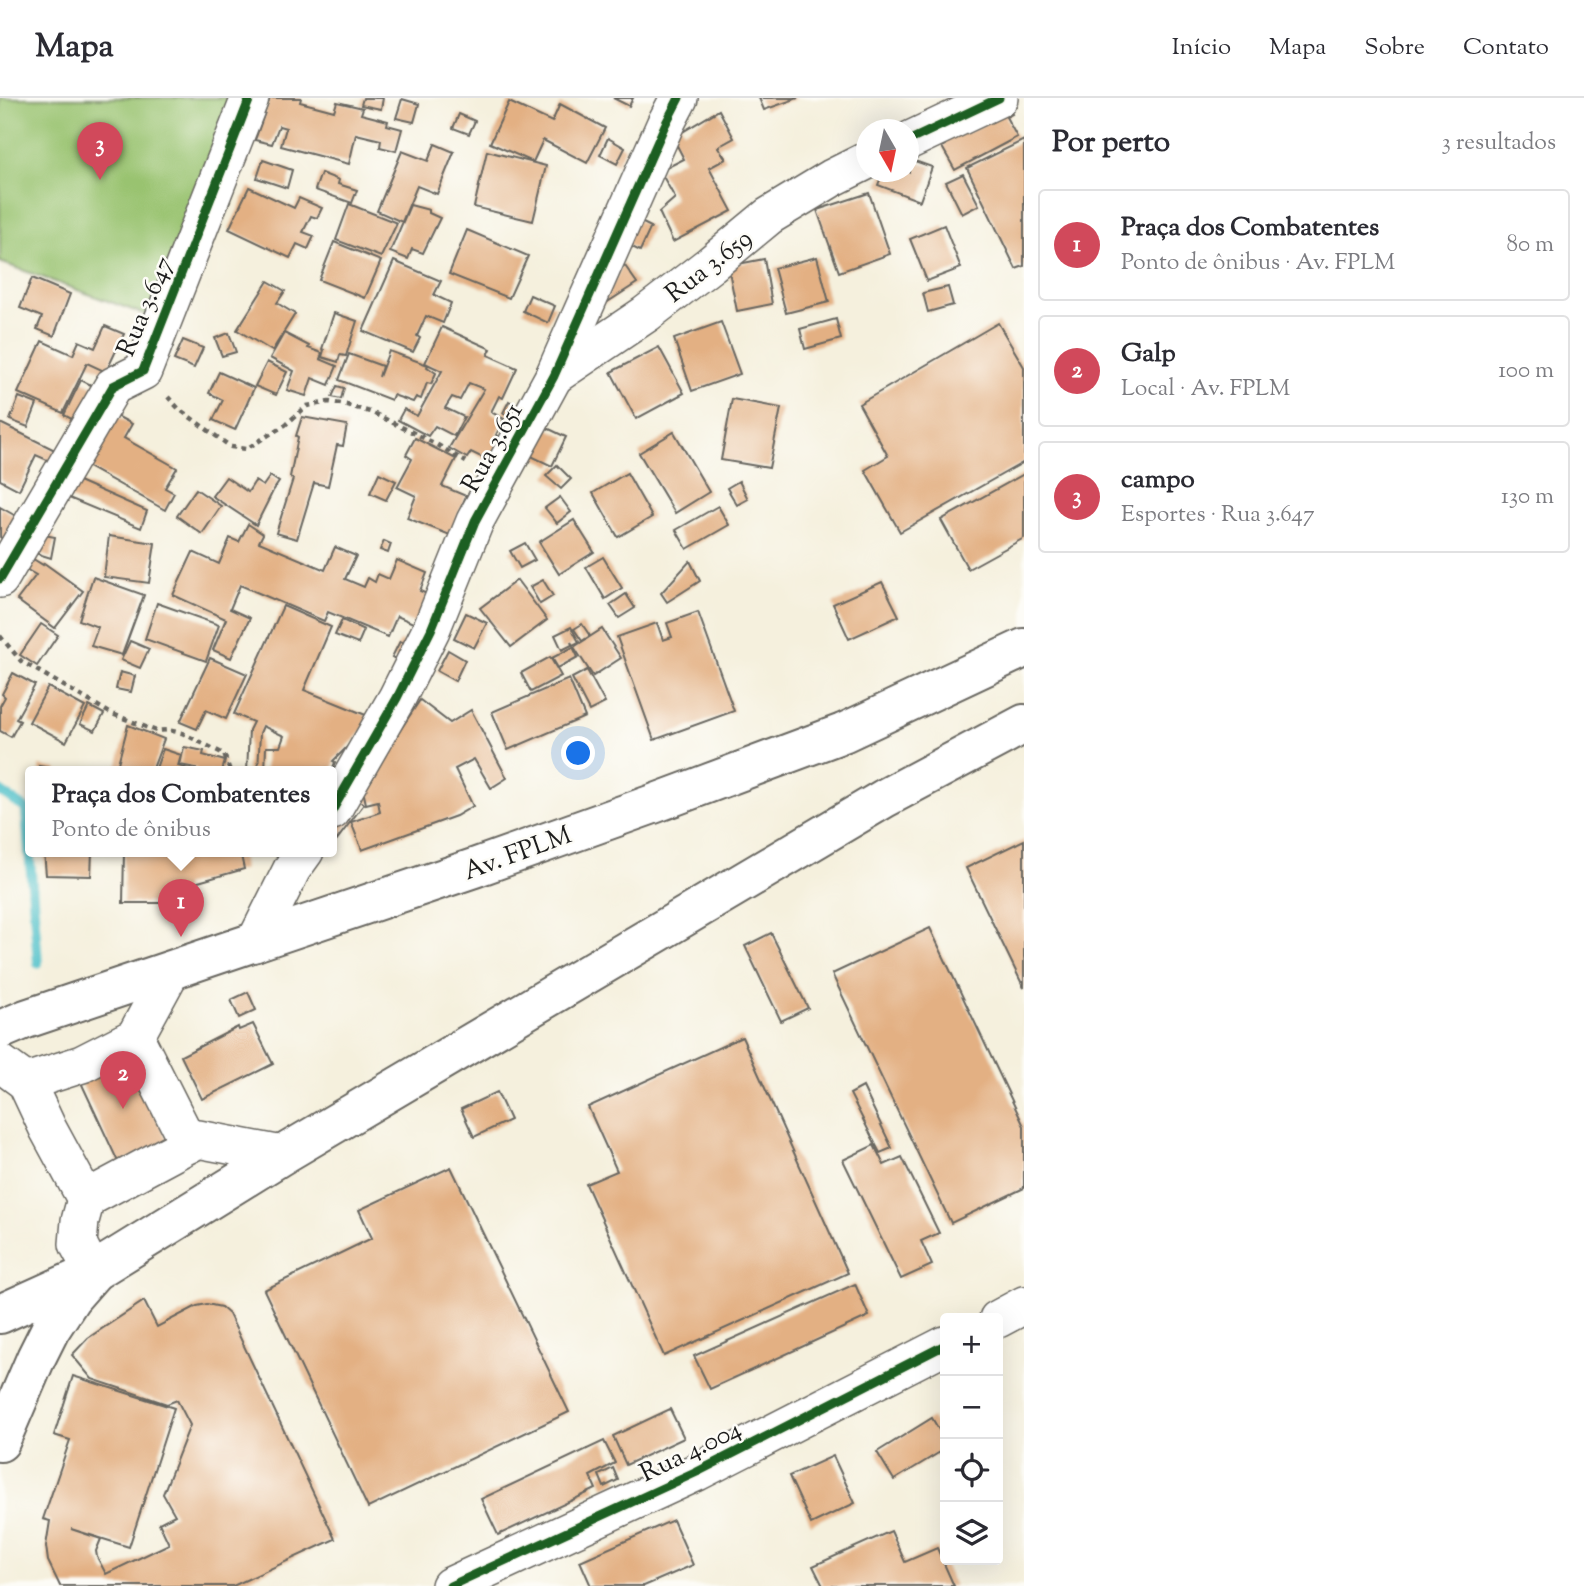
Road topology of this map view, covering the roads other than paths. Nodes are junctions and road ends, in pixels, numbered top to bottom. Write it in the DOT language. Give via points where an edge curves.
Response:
graph roads {
  1 [pos="250,98"];
  2 [pos="679,98"];
  3 [pos="999,98"];
  4 [pos="919,136"];
  5 [pos="856,167"];
  6 [pos="554,376"];
  7 [pos="0,579"];
  8 [pos="1024,648"];
  9 [pos="1024,724"];
  10 [pos="337,801"];
  11 [pos="301,857"];
  12 [pos="256,943"];
  13 [pos="171,971"];
  14 [pos="0,1030"];
  15 [pos="135,1037"];
  16 [pos="13,1072"];
  17 [pos="188,1144"];
  18 [pos="282,1154"];
  19 [pos="86,1199"];
  20 [pos="93,1272"];
  21 [pos="1024,1305"];
  22 [pos="0,1314"];
  23 [pos="1003,1316"];
  24 [pos="940,1348"];
  25 [pos="0,1442"];
  26 [pos="450,1586"];
  1 -- 7 [label="street, Rua 3.647" via="144,371 113,386"];
  2 -- 6 [label="street, Rua 3.651"];
  3 -- 4 [label="street"];
  5 -- 6 [label="street, Rua 3.659" via="769,216 646,314"];
  6 -- 10 [label="street, Rua 3.651" via="475,521 403,687"];
  8 -- 12 [label="main road, Av. FPLM" via="843,733"];
  9 -- 18 [label="main road" via="885,798"];
  11 -- 12 [label="street"];
  12 -- 13 [label="main road, Av. FPLM"];
  13 -- 14 [label="main road, Av. FPLM"];
  13 -- 15 [label="street"];
  15 -- 16 [label="street" via="82,1064"];
  15 -- 17 [label="street"];
  16 -- 19 [label="street"];
  17 -- 18 [label="street" via="198,1139"];
  17 -- 19 [label="street"];
  18 -- 20 [label="main road"];
  19 -- 20 [label="street" via="78,1244"];
  20 -- 22 [label="main road"];
  20 -- 25 [label="main road" via="50,1330"];
  21 -- 23 [label="street"];
  24 -- 26 [label="street, Rua 4.004" via="697,1472"];
}
